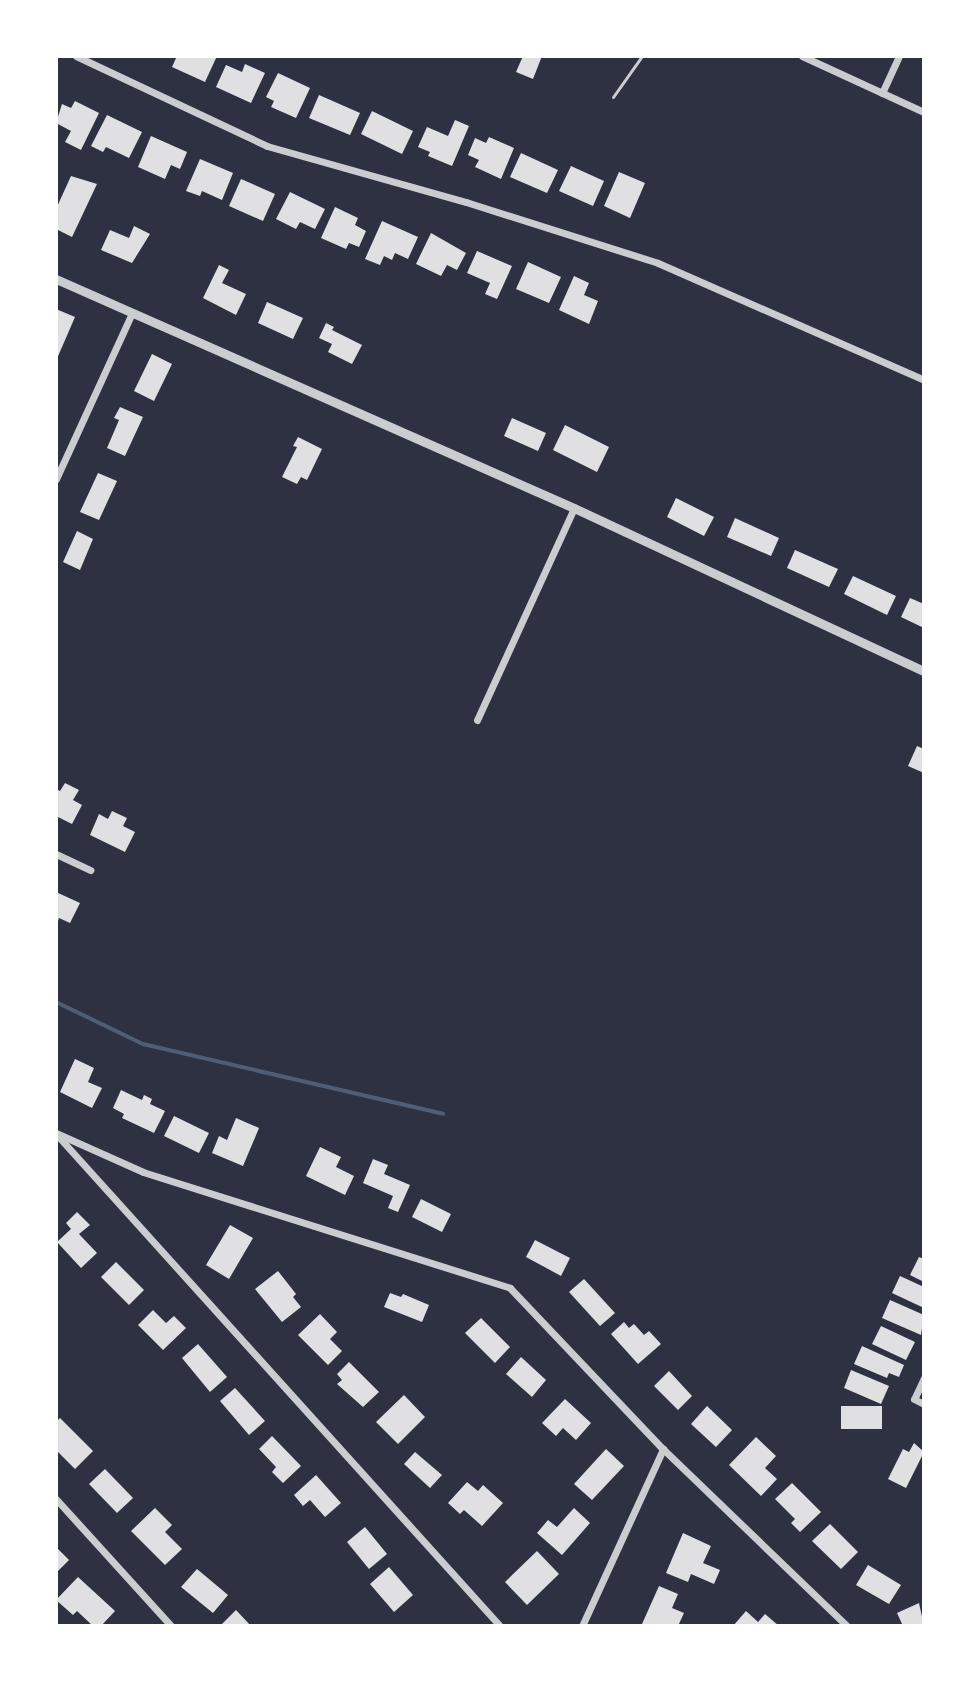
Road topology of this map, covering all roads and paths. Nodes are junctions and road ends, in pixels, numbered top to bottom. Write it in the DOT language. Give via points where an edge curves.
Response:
graph roads {
  1 [pos="76,56"];
  2 [pos="642,56"];
  3 [pos="802,56"];
  4 [pos="899,56"];
  5 [pos="882,93"];
  6 [pos="613,97"];
  7 [pos="924,112"];
  8 [pos="56,279"];
  9 [pos="132,313"];
  10 [pos="924,380"];
  11 [pos="56,479"];
  12 [pos="574,508"];
  13 [pos="924,671"];
  14 [pos="477,720"];
  15 [pos="56,854"];
  16 [pos="90,870"];
  17 [pos="56,1133"];
  18 [pos="924,1378"];
  19 [pos="924,1404"];
  20 [pos="663,1449"];
  21 [pos="56,1499"];
  22 [pos="171,1626"];
  23 [pos="500,1626"];
  24 [pos="582,1626"];
  25 [pos="847,1626"];
  1 -- 10 [label="street" via="267,146 658,263"];
  2 -- 6 [label="lane"];
  3 -- 5 [label="street"];
  4 -- 5 [label="street"];
  5 -- 7 [label="street"];
  8 -- 9 [label="street"];
  9 -- 11 [label="street"];
  9 -- 12 [label="street"];
  12 -- 13 [label="street"];
  12 -- 14 [label="street"];
  15 -- 16 [label="street"];
  17 -- 20 [label="street" via="143,1172 510,1288"];
  17 -- 23 [label="street"];
  18 -- 19 [label="street" via="914,1399"];
  20 -- 24 [label="street"];
  20 -- 25 [label="street"];
  21 -- 22 [label="street"];
}
